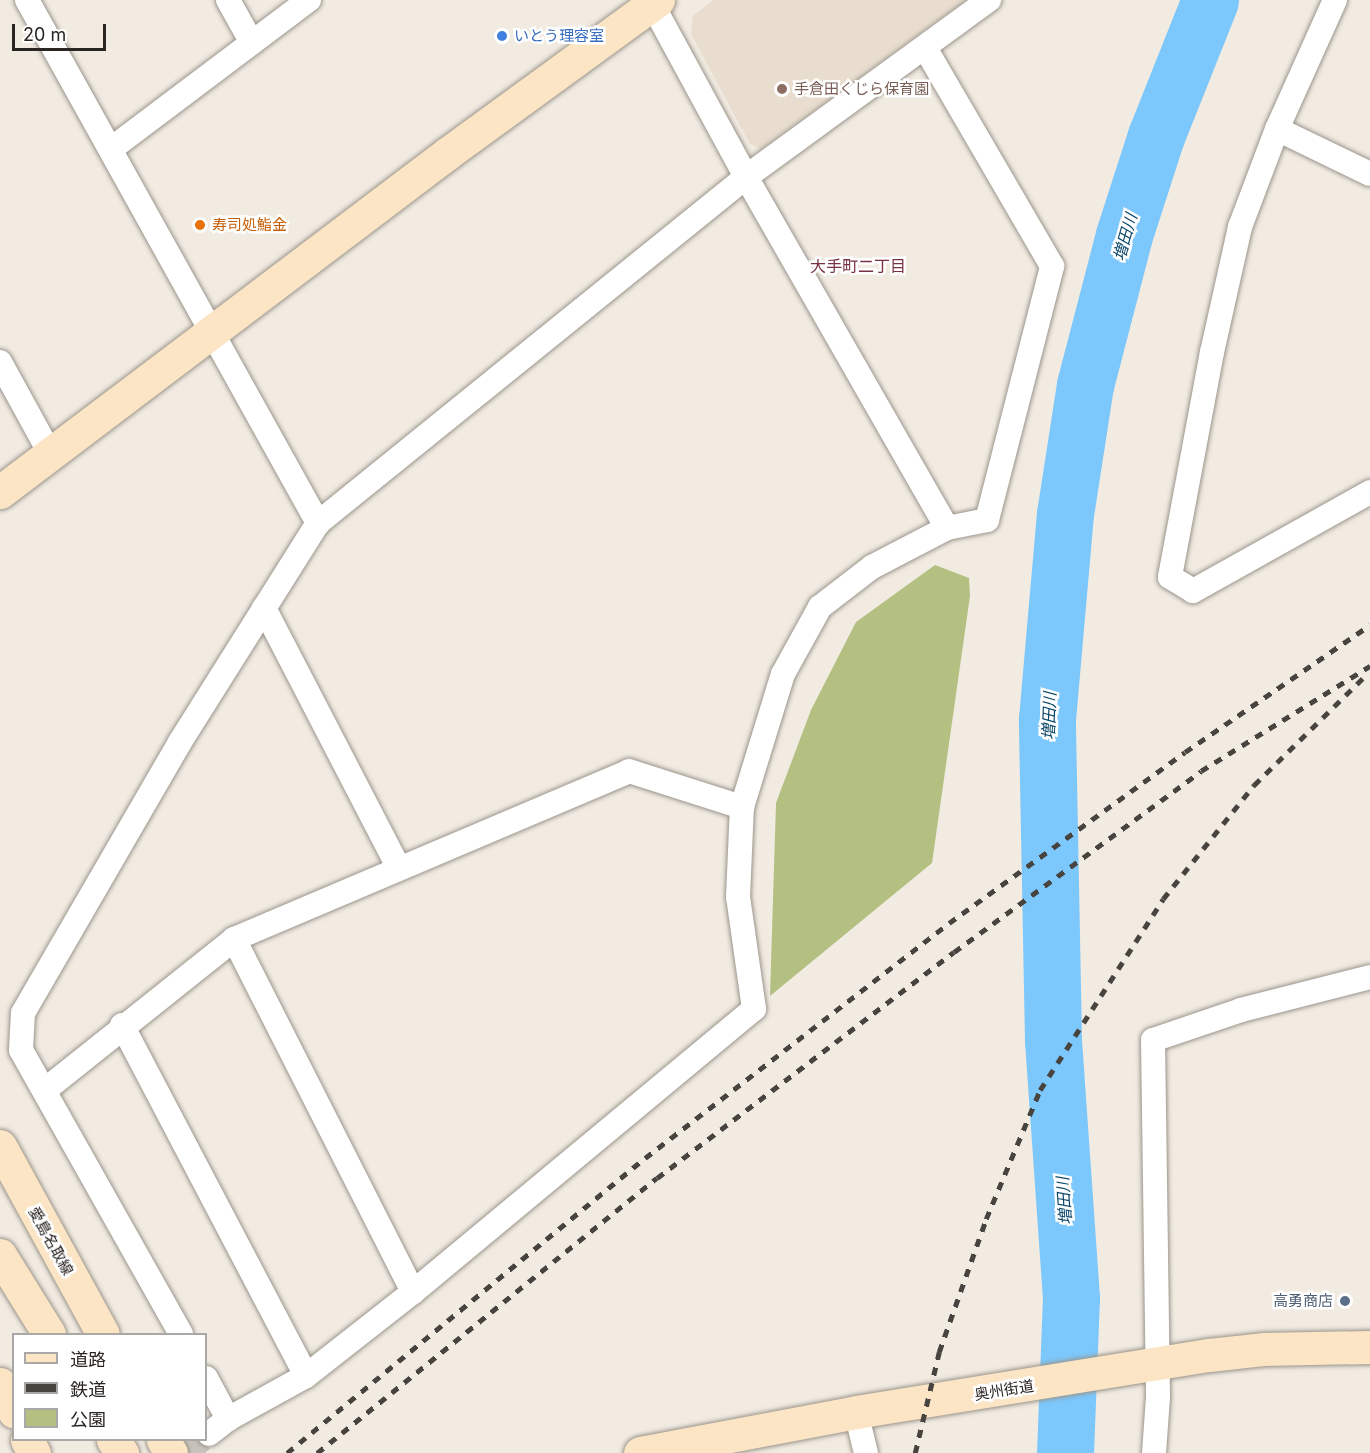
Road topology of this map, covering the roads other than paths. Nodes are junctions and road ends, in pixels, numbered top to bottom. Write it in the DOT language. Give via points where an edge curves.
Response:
graph roads {
  1 [pos="27,0"];
  2 [pos="228,0"];
  3 [pos="309,0"];
  4 [pos="989,0"];
  5 [pos="1335,0"];
  6 [pos="653,1"];
  7 [pos="252,43"];
  8 [pos="925,48"];
  9 [pos="1277,129"];
  10 [pos="111,149"];
  11 [pos="1370,174"];
  12 [pos="746,177"];
  13 [pos="213,331"];
  14 [pos="0,362"];
  15 [pos="51,455"];
  16 [pos="0,492"];
  17 [pos="1370,492"];
  18 [pos="318,523"];
  19 [pos="947,528"];
  20 [pos="264,608"];
  21 [pos="742,807"];
  22 [pos="398,867"];
  23 [pos="234,939"];
  24 [pos="1370,977"];
  25 [pos="122,1025"];
  26 [pos="45,1090"];
  27 [pos="0,1146"];
  28 [pos="0,1255"];
  29 [pos="413,1292"];
  30 [pos="48,1333"];
  31 [pos="102,1333"];
  32 [pos="180,1333"];
  33 [pos="1370,1347"];
  34 [pos="1150,1366"];
  35 [pos="306,1376"];
  36 [pos="207,1380"];
  37 [pos="0,1384"];
  38 [pos="12,1408"];
  39 [pos="856,1412"];
  40 [pos="228,1419"];
  41 [pos="209,1434"];
  42 [pos="640,1453"];
  43 [pos="866,1453"];
  44 [pos="1154,1453"];
  1 -- 10 [label="street"];
  2 -- 7 [label="street"];
  3 -- 7 [label="street"];
  4 -- 8 [label="street"];
  5 -- 9 [label="street"];
  6 -- 12 [label="street"];
  6 -- 13 [label="main road"];
  7 -- 10 [label="street"];
  8 -- 12 [label="street"];
  8 -- 19 [label="street" via="1052,266 987,520"];
  9 -- 11 [label="street"];
  9 -- 17 [label="street" via="1240,227 1170,577 1193,591"];
  10 -- 13 [label="street"];
  12 -- 18 [label="street"];
  12 -- 19 [label="street"];
  13 -- 15 [label="main road"];
  13 -- 18 [label="street"];
  14 -- 15 [label="street"];
  15 -- 16 [label="main road"];
  18 -- 20 [label="street"];
  19 -- 21 [label="street" via="872,567 820,607 783,674"];
  20 -- 22 [label="street"];
  20 -- 26 [label="street" via="180,742 23,1013 21,1050"];
  21 -- 22 [label="street" via="629,771"];
  21 -- 29 [label="street" via="738,897 754,1009"];
  22 -- 23 [label="street"];
  23 -- 25 [label="street"];
  23 -- 29 [label="street"];
  24 -- 34 [label="street" via="1241,1010 1153,1040"];
  25 -- 26 [label="street"];
  25 -- 35 [label="street"];
  26 -- 32 [label="street"];
  27 -- 31 [label="main road, 愛島名取線"];
  28 -- 30 [label="main road"];
  29 -- 35 [label="street"];
  33 -- 34 [label="main road, 奥州街道" via="1263,1349"];
  34 -- 39 [label="main road, 奥州街道"];
  34 -- 44 [label="street"];
  35 -- 40 [label="street"];
  36 -- 40 [label="street"];
  37 -- 38 [label="main road"];
  39 -- 42 [label="main road, 奥州街道"];
  39 -- 43 [label="street"];
  40 -- 41 [label="street"];
}
